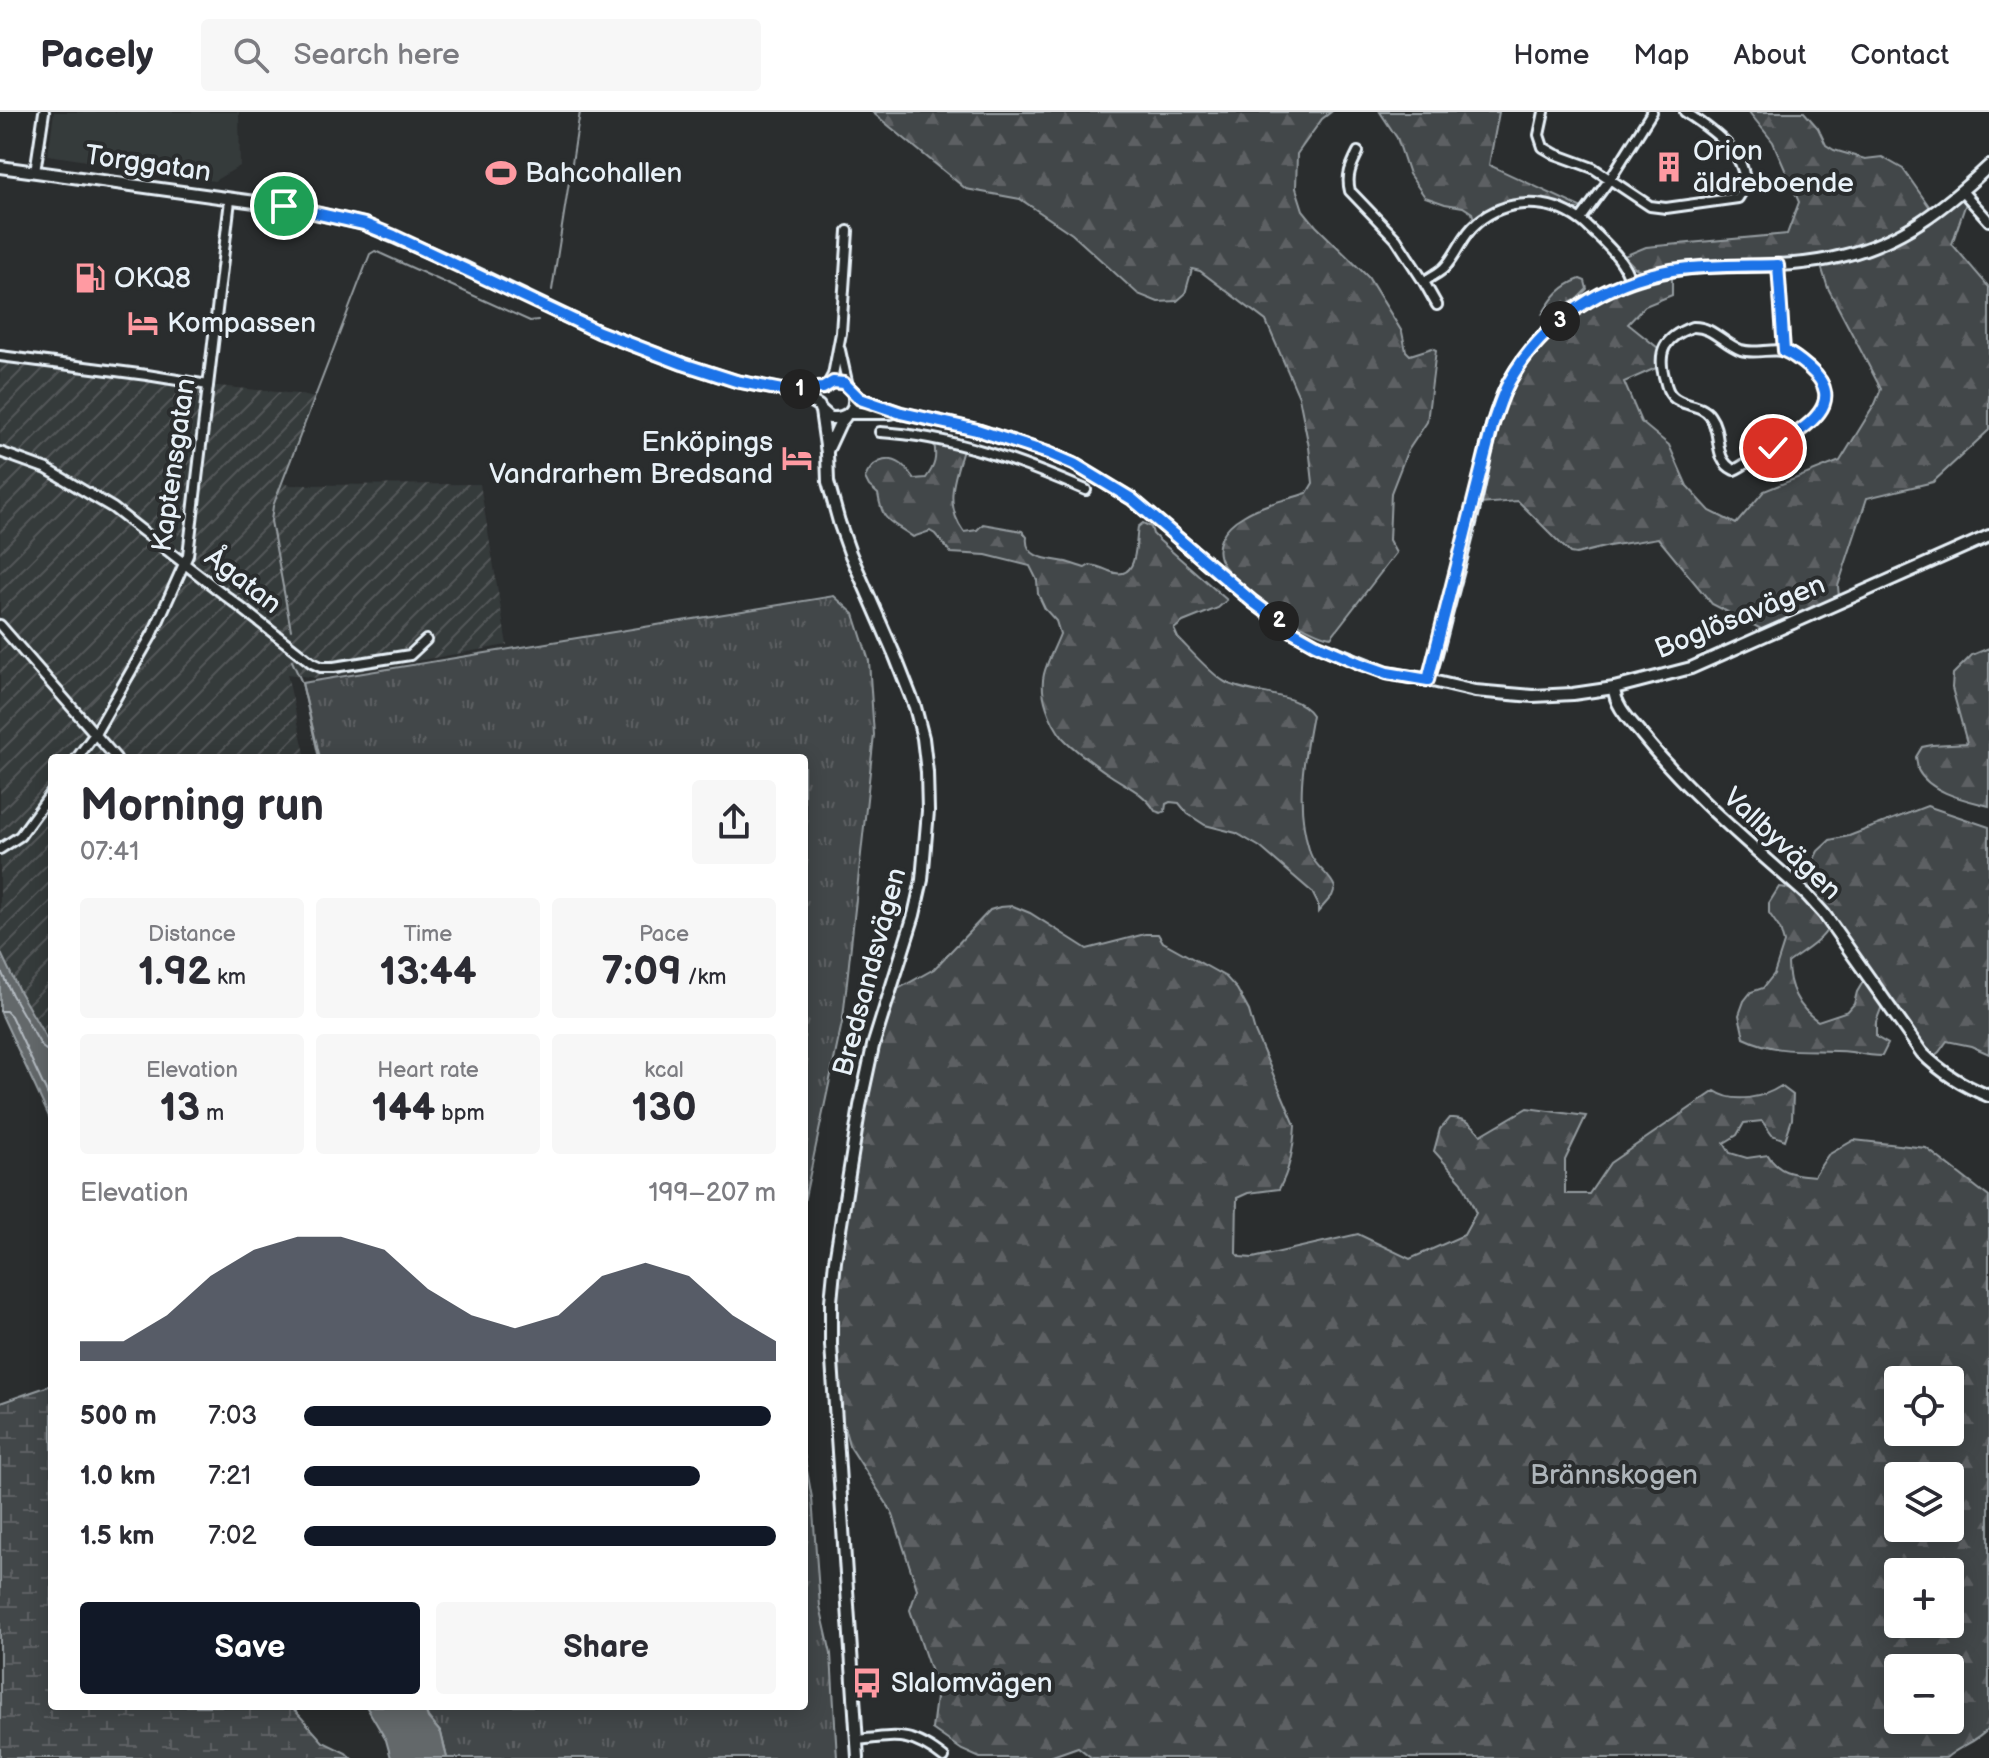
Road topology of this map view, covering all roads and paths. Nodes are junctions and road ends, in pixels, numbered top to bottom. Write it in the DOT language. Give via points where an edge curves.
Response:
graph roads {
  1 [pos="44,112"];
  2 [pos="1544,112"];
  3 [pos="1652,112"];
  4 [pos="1685,112"];
  5 [pos="1358,152"];
  6 [pos="1989,166"];
  7 [pos="0,167"];
  8 [pos="35,172"];
  9 [pos="1610,179"];
  10 [pos="1962,191"];
  11 [pos="230,200"];
  12 [pos="1580,220"];
  13 [pos="1989,221"];
  14 [pos="848,231"];
  15 [pos="1778,265"];
  16 [pos="1630,280"];
  17 [pos="1424,282"];
  18 [pos="1437,305"];
  19 [pos="839,345"];
  20 [pos="1784,351"];
  21 [pos="0,356"];
  22 [pos="208,385"];
  23 [pos="825,386"];
  24 [pos="850,389"];
  25 [pos="782,390"];
  26 [pos="820,408"];
  27 [pos="901,413"];
  28 [pos="847,415"];
  29 [pos="977,430"];
  30 [pos="880,432"];
  31 [pos="975,448"];
  32 [pos="0,452"];
  33 [pos="827,453"];
  34 [pos="1086,490"];
  35 [pos="1989,536"];
  36 [pos="184,562"];
  37 [pos="0,625"];
  38 [pos="426,640"];
  39 [pos="1428,680"];
  40 [pos="1614,688"];
  41 [pos="95,734"];
  42 [pos="80,754"];
  43 [pos="112,754"];
  44 [pos="48,798"];
  45 [pos="0,849"];
  46 [pos="1989,1096"];
  47 [pos="857,1740"];
  48 [pos="858,1758"];
  49 [pos="944,1758"];
  1 -- 8 [label="street"];
  2 -- 9 [label="street" via="1539,135 1543,147"];
  3 -- 9 [label="street"];
  4 -- 9 [label="street" via="1732,150 1744,185 1738,198 1658,208"];
  5 -- 17 [label="street" via="1347,181 1350,191 1396,239"];
  6 -- 10 [label="street"];
  7 -- 8 [label="street, Torggatan"];
  8 -- 11 [label="street, Torggatan"];
  9 -- 12 [label="street"];
  10 -- 13 [label="street"];
  10 -- 15 [label="street" via="1931,216 1874,246"];
  11 -- 22 [label="street, Kaptensgatan"];
  11 -- 25 [label="street, Torggatan" via="364,224 599,332 736,381"];
  12 -- 16 [label="street" via="1621,260"];
  12 -- 17 [label="street" via="1535,203 1495,211 1477,223 1445,267"];
  14 -- 19 [label="street"];
  15 -- 16 [label="street" via="1673,270"];
  15 -- 20 [label="street"];
  16 -- 39 [label="street" via="1586,301 1549,330 1509,383 1493,423"];
  17 -- 18 [label="street"];
  19 -- 23 [label="street" via="833,375"];
  19 -- 24 [label="street"];
  20 -- 20 [label="street" via="1742,350 1702,327 1679,332 1663,349 1662,370 1670,394 1705,411 1714,425 1720,456 1734,470 1789,438 1826,402 1821,379"];
  21 -- 22 [label="street"];
  22 -- 36 [label="street, Kaptensgatan"];
  23 -- 24 [label="street, Torggatan" via="838,382"];
  23 -- 25 [label="street, Torggatan"];
  23 -- 26 [label="street" via="818,397"];
  24 -- 27 [label="street, Boglösavägen" via="860,399"];
  24 -- 28 [label="street" via="854,404"];
  25 -- 26 [label="street, Torggatan"];
  26 -- 28 [label="street, Torggatan" via="830,418"];
  26 -- 33 [label="street, Bredsandsvägen"];
  27 -- 28 [label="street, Boglösavägen"];
  27 -- 29 [label="street, Boglösavägen"];
  28 -- 33 [label="street"];
  29 -- 31 [label="street"];
  29 -- 39 [label="street, Boglösavägen" via="1048,453 1132,499 1253,602 1315,644 1387,673"];
  30 -- 31 [label="street"];
  31 -- 34 [label="street"];
  32 -- 36 [label="street, Ågatan" via="83,489"];
  33 -- 47 [label="street, Bredsandsvägen" via="839,522 915,707 923,738 928,811 914,915 860,1106 831,1301"];
  35 -- 40 [label="street, Boglösavägen" via="1691,668"];
  36 -- 38 [label="street, Ågatan" via="321,667 410,655"];
  36 -- 41 [label="street, Kaptensgatan" via="153,633"];
  37 -- 41 [label="street"];
  39 -- 40 [label="street, Boglösavägen" via="1533,696"];
  40 -- 46 [label="street, Vallbyvägen" via="1619,707 1686,785 1824,914 1922,1053 1956,1081"];
  41 -- 42 [label="street, Kaptensgatan"];
  41 -- 43 [label="street"];
  44 -- 45 [label="street" via="20,836"];
  47 -- 48 [label="street, Bredsandsvägen"];
  47 -- 49 [label="street" via="917,1740"];
}
